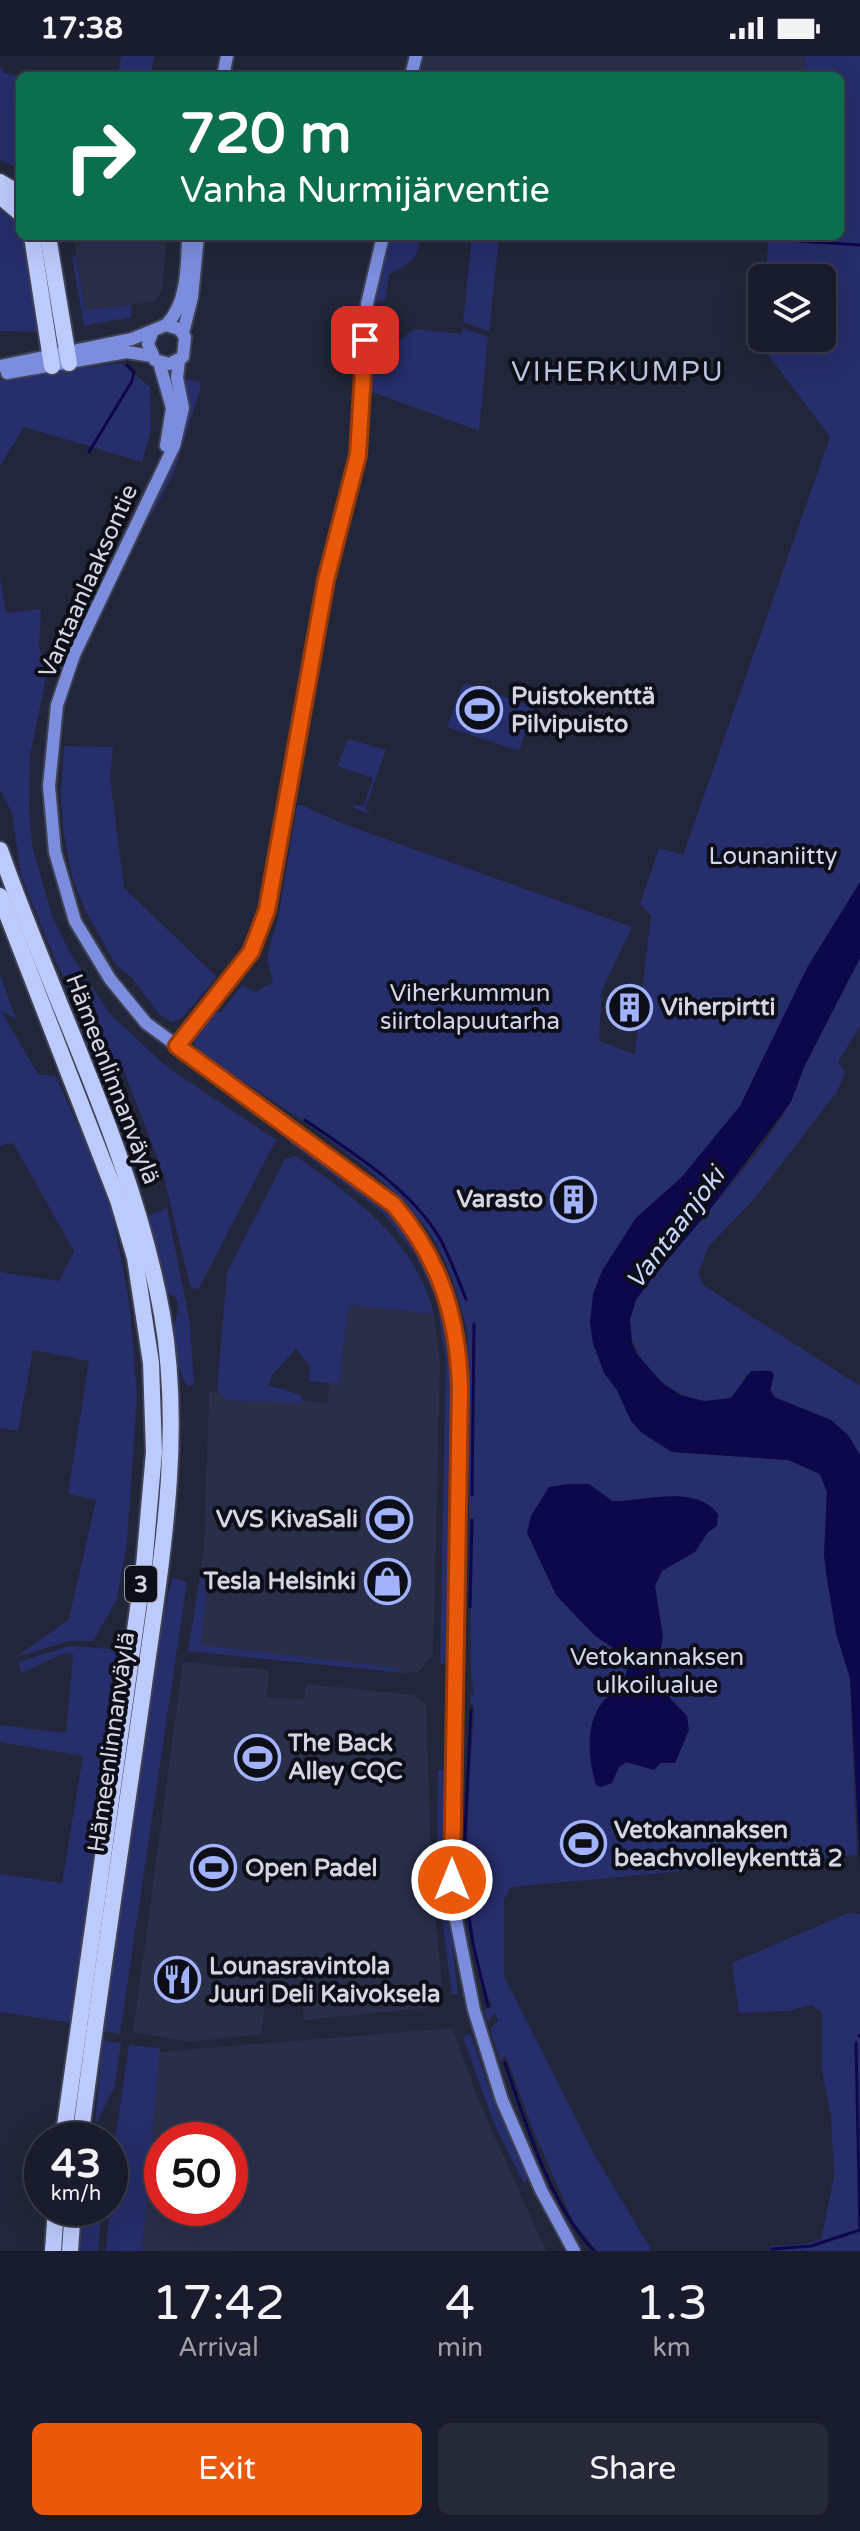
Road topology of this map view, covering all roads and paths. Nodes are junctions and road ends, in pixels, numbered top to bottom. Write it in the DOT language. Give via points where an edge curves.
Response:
graph roads {
  1 [pos="0,196"];
  2 [pos="16,210"];
  3 [pos="33,240"];
  4 [pos="48,240"];
  5 [pos="188,240"];
  6 [pos="198,240"];
  7 [pos="382,240"];
  8 [pos="166,325"];
  9 [pos="152,333"];
  10 [pos="183,333"];
  11 [pos="60,359"];
  12 [pos="155,359"];
  13 [pos="179,360"];
  14 [pos="0,366"];
  15 [pos="0,374"];
  16 [pos="164,461"];
  17 [pos="0,850"];
  18 [pos="0,896"];
  19 [pos="177,1046"];
  20 [pos="66,2122"];
  21 [pos="83,2122"];
  22 [pos="553,2213"];
  23 [pos="55,2226"];
  24 [pos="72,2226"];
  25 [pos="53,2251"];
  26 [pos="70,2251"];
  27 [pos="564,2251"];
  28 [pos="574,2251"];
  1 -- 2 [label="highway"];
  3 -- 11 [label="highway"];
  4 -- 11 [label="highway"];
  5 -- 8 [label="main road" via="179,305"];
  6 -- 10 [label="main road"];
  7 -- 19 [label="main road" via="367,304 358,455 324,592 267,910 251,952"];
  8 -- 9 [label="main road"];
  8 -- 10 [label="main road"];
  9 -- 11 [label="main road"];
  9 -- 12 [label="main road" via="148,344"];
  10 -- 13 [label="main road" via="187,347"];
  11 -- 12 [label="main road" via="127,352"];
  11 -- 14 [label="main road"];
  11 -- 15 [label="main road"];
  12 -- 13 [label="main road" via="169,364"];
  12 -- 16 [label="main road, Vantaanlaaksontie" via="172,408"];
  13 -- 16 [label="main road, Vantaanlaaksontie" via="181,423"];
  16 -- 19 [label="main road, Vantaanlaaksontie" via="74,655 57,705 49,820 75,921 93,953 146,1023"];
  17 -- 21 [label="highway, Hämeenlinnanväylä / 3" via="134,1198 162,1318 170,1403 161,1566"];
  18 -- 20 [label="highway, Hämeenlinnanväylä / 3" via="118,1200 135,1258 151,1363 154,1452 144,1566"];
  19 -- 22 [label="main road, Vantaanlaaksontie" via="394,1205 426,1248 448,1298 458,1340 460,1388 452,1900 474,2010 502,2100"];
  22 -- 27 [label="main road, Vantaanlaaksontie"];
  22 -- 28 [label="main road, Vantaanlaaksontie"];
  23 -- 25 [label="highway"];
  24 -- 26 [label="highway"];
}
